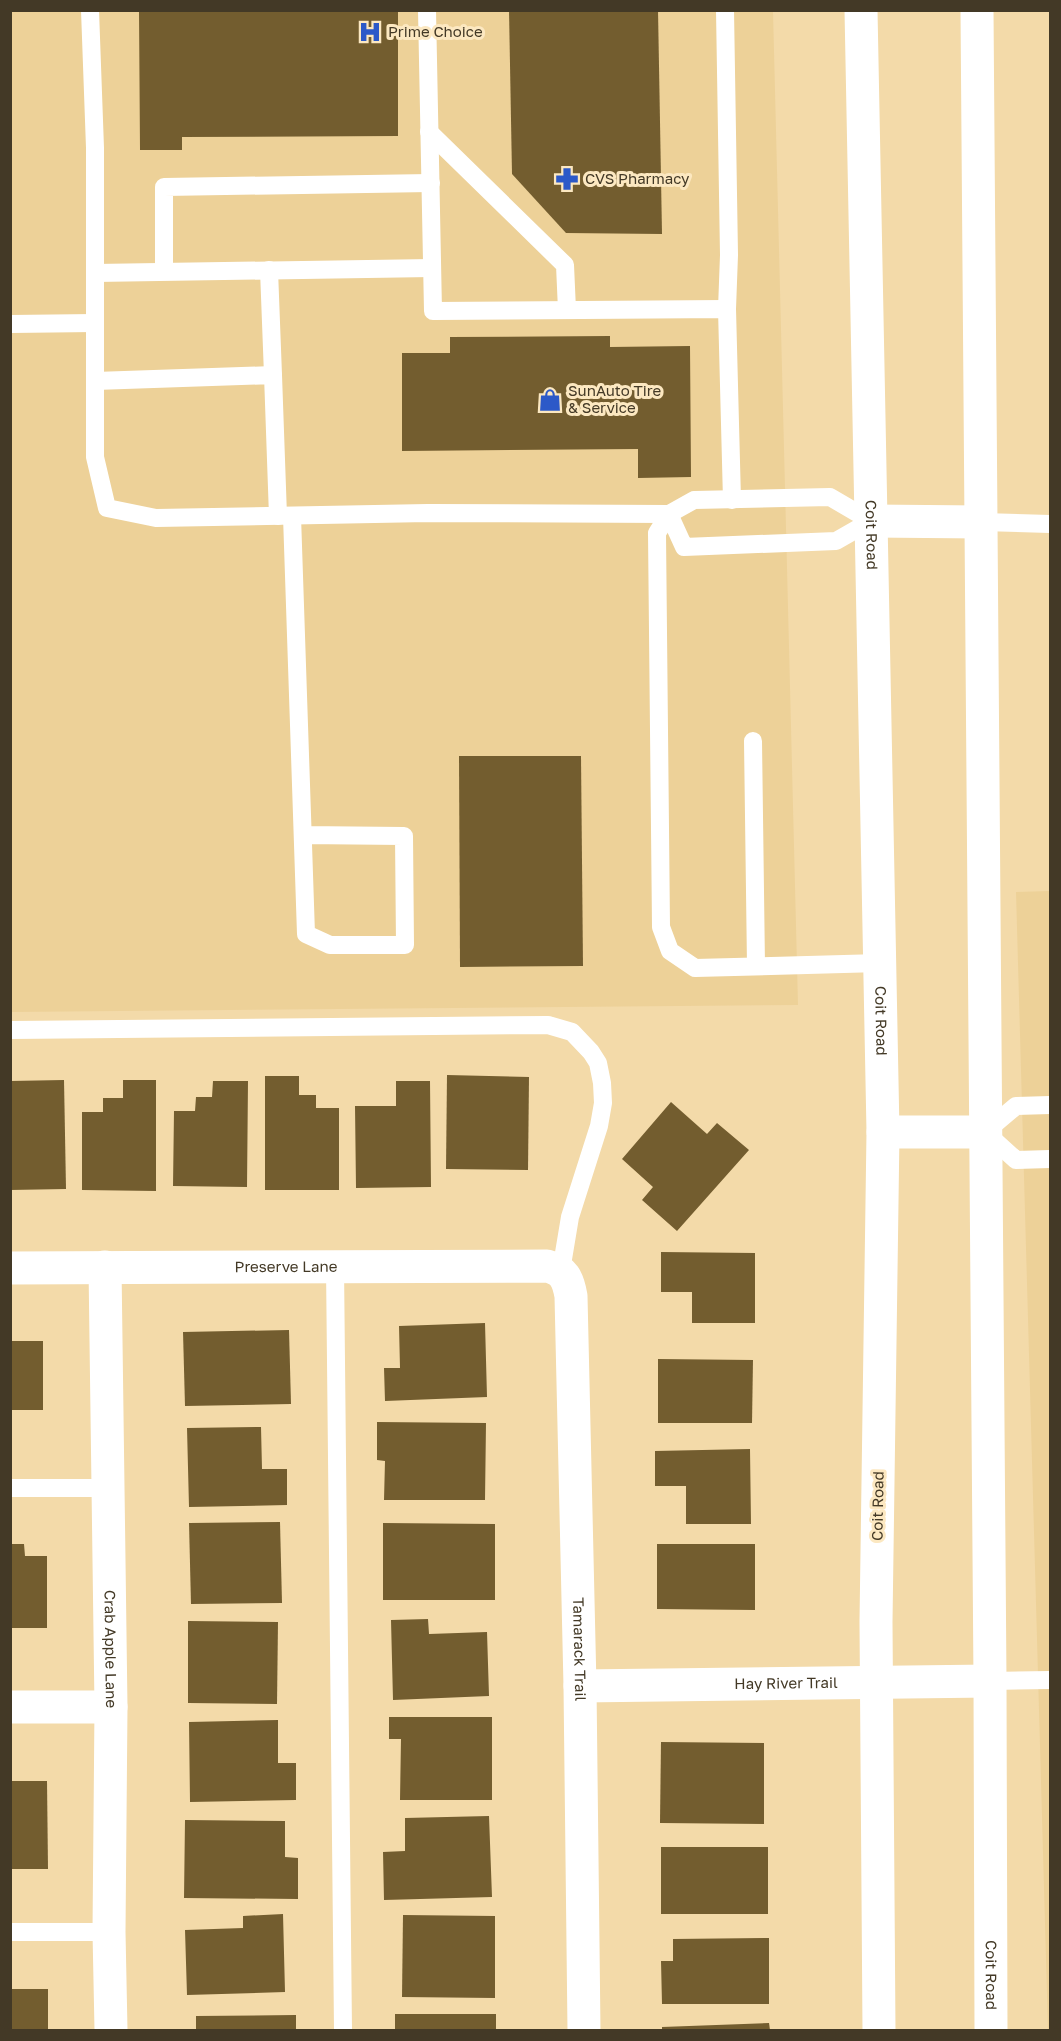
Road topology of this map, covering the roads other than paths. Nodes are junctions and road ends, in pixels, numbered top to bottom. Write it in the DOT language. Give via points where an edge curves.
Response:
graph roads {
  1 [pos="90,10"];
  2 [pos="427,10"];
  3 [pos="725,10"];
  4 [pos="861,10"];
  5 [pos="977,10"];
  6 [pos="429,132"];
  7 [pos="431,183"];
  8 [pos="432,268"];
  9 [pos="269,270"];
  10 [pos="164,271"];
  11 [pos="95,273"];
  12 [pos="727,309"];
  13 [pos="567,310"];
  14 [pos="95,323"];
  15 [pos="10,324"];
  16 [pos="273,375"];
  17 [pos="95,381"];
  18 [pos="732,500"];
  19 [pos="669,514"];
  20 [pos="285,516"];
  21 [pos="872,521"];
  22 [pos="982,522"];
  23 [pos="1050,524"];
  24 [pos="753,741"];
  25 [pos="303,835"];
  26 [pos="880,963"];
  27 [pos="756,966"];
  28 [pos="10,1030"];
  29 [pos="1050,1105"];
  30 [pos="883,1132"];
  31 [pos="985,1132"];
  32 [pos="1050,1159"];
  33 [pos="335,1266"];
  34 [pos="105,1267"];
  35 [pos="10,1268"];
  36 [pos="561,1271"];
  37 [pos="10,1488"];
  38 [pos="108,1488"];
  39 [pos="1050,1680"];
  40 [pos="990,1681"];
  41 [pos="876,1683"];
  42 [pos="580,1686"];
  43 [pos="10,1707"];
  44 [pos="111,1707"];
  45 [pos="10,1932"];
  46 [pos="109,1932"];
  47 [pos="111,2031"];
  48 [pos="343,2031"];
  49 [pos="584,2031"];
  50 [pos="879,2031"];
  51 [pos="991,2031"];
  1 -- 11 [label="lane"];
  2 -- 6 [label="lane"];
  3 -- 12 [label="lane"];
  4 -- 21 [label="main road, Coit Road"];
  5 -- 22 [label="main road, Coit Road"];
  6 -- 7 [label="lane"];
  6 -- 13 [label="lane" via="565,266"];
  7 -- 8 [label="lane"];
  7 -- 10 [label="lane" via="164,187"];
  8 -- 9 [label="lane"];
  8 -- 13 [label="lane" via="434,311"];
  9 -- 10 [label="lane"];
  9 -- 16 [label="lane"];
  10 -- 11 [label="lane"];
  11 -- 14 [label="lane"];
  12 -- 13 [label="lane"];
  12 -- 18 [label="lane"];
  14 -- 15 [label="lane"];
  14 -- 17 [label="lane"];
  16 -- 17 [label="lane"];
  16 -- 20 [label="lane"];
  17 -- 20 [label="lane" via="95,457 107,508 156,518"];
  18 -- 19 [label="lane" via="694,500"];
  18 -- 21 [label="lane" via="830,497"];
  19 -- 20 [label="lane"];
  19 -- 21 [label="lane" via="684,547 836,541"];
  19 -- 27 [label="lane" via="657,533 661,927 670,951 695,968"];
  20 -- 25 [label="lane"];
  21 -- 22 [label="main road"];
  21 -- 26 [label="main road, Coit Road"];
  22 -- 23 [label="lane"];
  22 -- 31 [label="main road, Coit Road"];
  24 -- 27 [label="lane"];
  25 -- 25 [label="lane" via="306,934 330,945 405,945 404,836"];
  26 -- 27 [label="lane"];
  26 -- 30 [label="main road, Coit Road"];
  28 -- 36 [label="lane" via="548,1025 572,1032 598,1063 603,1103 570,1217"];
  29 -- 31 [label="lane" via="1016,1106"];
  30 -- 31 [label="main road"];
  30 -- 41 [label="main road, Coit Road"];
  31 -- 32 [label="lane" via="1016,1160"];
  31 -- 40 [label="main road, Coit Road"];
  33 -- 34 [label="main road, Preserve Lane"];
  33 -- 36 [label="main road, Preserve Lane" via="547,1266"];
  33 -- 48 [label="lane"];
  34 -- 35 [label="main road, Preserve Lane"];
  34 -- 38 [label="main road, Crab Apple Lane"];
  36 -- 42 [label="main road, Tamarack Trail" via="571,1296"];
  37 -- 38 [label="lane"];
  38 -- 44 [label="main road, Crab Apple Lane"];
  39 -- 40 [label="lane"];
  40 -- 41 [label="main road, Hay River Trail"];
  40 -- 51 [label="main road, Coit Road"];
  41 -- 42 [label="main road, Hay River Trail"];
  41 -- 50 [label="main road, Coit Road"];
  42 -- 49 [label="main road, Tamarack Trail"];
  43 -- 44 [label="main road"];
  44 -- 46 [label="main road, Crab Apple Lane"];
  45 -- 46 [label="lane"];
  46 -- 47 [label="main road, Crab Apple Lane"];
}
